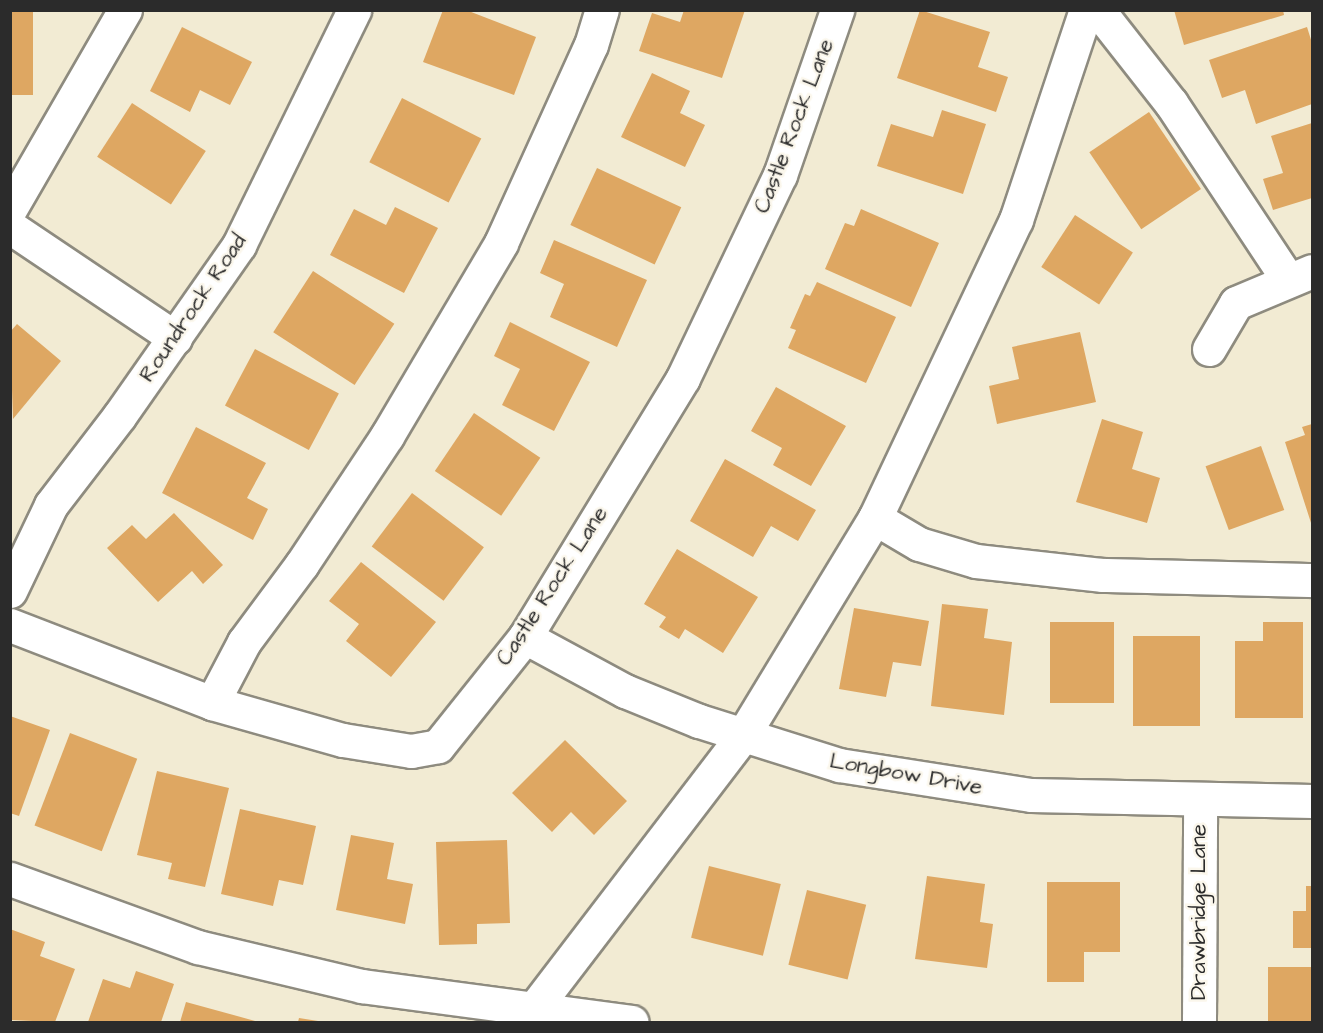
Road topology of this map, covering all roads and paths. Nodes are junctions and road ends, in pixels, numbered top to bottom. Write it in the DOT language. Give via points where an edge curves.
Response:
graph roads {
  1 [pos="125,10"];
  2 [pos="354,10"];
  3 [pos="602,10"];
  4 [pos="837,10"];
  5 [pos="1086,10"];
  6 [pos="1098,10"];
  7 [pos="10,209"];
  8 [pos="10,227"];
  9 [pos="1300,275"];
  10 [pos="175,338"];
  11 [pos="1209,349"];
  12 [pos="874,518"];
  13 [pos="1312,580"];
  14 [pos="10,591"];
  15 [pos="10,625"];
  16 [pos="525,637"];
  17 [pos="212,703"];
  18 [pos="743,735"];
  19 [pos="1200,801"];
  20 [pos="1312,801"];
  21 [pos="10,879"];
  22 [pos="533,1010"];
  23 [pos="632,1023"];
  24 [pos="1199,1023"];
  1 -- 7 [label="street"];
  2 -- 10 [label="street, Roundrock Road" via="238,245"];
  3 -- 17 [label="street" via="591,45 501,243 387,436 302,564 244,642"];
  4 -- 16 [label="street, Castle Rock Lane" via="780,175 683,378"];
  5 -- 12 [label="street" via="1016,220"];
  6 -- 9 [label="street"];
  8 -- 10 [label="street"];
  9 -- 11 [label="street" via="1236,303"];
  10 -- 14 [label="street, Roundrock Road" via="51,505"];
  12 -- 13 [label="street" via="919,544 976,561 1104,575"];
  12 -- 18 [label="street"];
  15 -- 17 [label="street, Castle Rock Lane"];
  16 -- 17 [label="street, Castle Rock Lane" via="438,746 411,751 343,740"];
  16 -- 18 [label="street, Longbow Drive" via="625,691"];
  18 -- 19 [label="street, Longbow Drive" via="839,765 1031,795"];
  18 -- 22 [label="street"];
  19 -- 20 [label="street, Longbow Drive"];
  19 -- 24 [label="street, Drawbridge Lane"];
  21 -- 22 [label="street" via="198,947 362,986"];
  22 -- 23 [label="street"];
}
